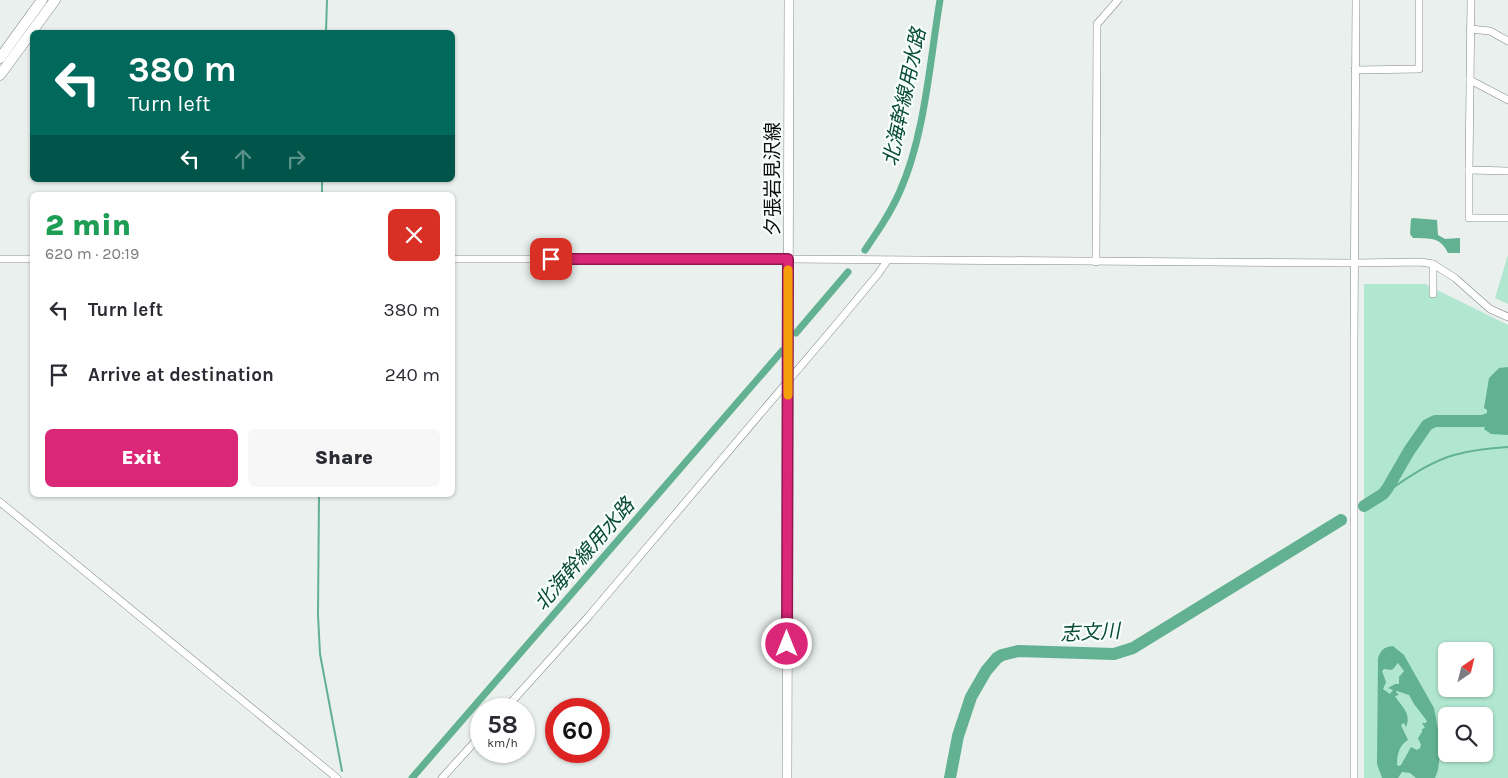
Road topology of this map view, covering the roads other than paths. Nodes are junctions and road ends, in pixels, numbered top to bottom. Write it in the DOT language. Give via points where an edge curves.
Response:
graph roads {
  1 [pos="42,0"];
  2 [pos="55,0"];
  3 [pos="789,0"];
  4 [pos="1118,0"];
  5 [pos="1356,0"];
  6 [pos="1419,0"];
  7 [pos="1470,0"];
  8 [pos="1470,29"];
  9 [pos="34,30"];
  10 [pos="30,35"];
  11 [pos="1508,41"];
  12 [pos="0,58"];
  13 [pos="1355,70"];
  14 [pos="0,75"];
  15 [pos="1470,80"];
  16 [pos="1508,100"];
  17 [pos="1469,170"];
  18 [pos="1508,171"];
  19 [pos="1508,218"];
  20 [pos="0,259"];
  21 [pos="30,259"];
  22 [pos="455,259"];
  23 [pos="788,259"];
  24 [pos="887,260"];
  25 [pos="1096,262"];
  26 [pos="1354,263"];
  27 [pos="1433,264"];
  28 [pos="1433,294"];
  29 [pos="1508,318"];
  30 [pos="788,380"];
  31 [pos="0,502"];
  32 [pos="515,698"];
  33 [pos="470,747"];
  34 [pos="337,778"];
  35 [pos="442,778"];
  36 [pos="787,778"];
  37 [pos="1354,778"];
  1 -- 12 [label="highway"];
  2 -- 9 [label="highway"];
  3 -- 23 [label="main road, 夕張岩見沢線"];
  4 -- 25 [label="street" via="1097,24"];
  5 -- 13 [label="street"];
  6 -- 13 [label="street" via="1419,69"];
  7 -- 8 [label="street"];
  8 -- 11 [label="street" via="1490,31"];
  8 -- 15 [label="street"];
  10 -- 14 [label="highway"];
  13 -- 26 [label="street"];
  15 -- 16 [label="street"];
  15 -- 17 [label="street"];
  17 -- 18 [label="street"];
  17 -- 19 [label="street" via="1469,218"];
  20 -- 21 [label="street"];
  22 -- 23 [label="street"];
  23 -- 24 [label="street"];
  23 -- 30 [label="main road, 夕張岩見沢線"];
  24 -- 25 [label="street"];
  24 -- 30 [label="street"];
  25 -- 26 [label="street"];
  26 -- 27 [label="street"];
  26 -- 37 [label="street"];
  27 -- 28 [label="street"];
  27 -- 29 [label="street" via="1451,275 1490,309"];
  30 -- 32 [label="street" via="588,617"];
  30 -- 36 [label="main road, 夕張岩見沢線"];
  31 -- 34 [label="street"];
  33 -- 35 [label="street"];
}
